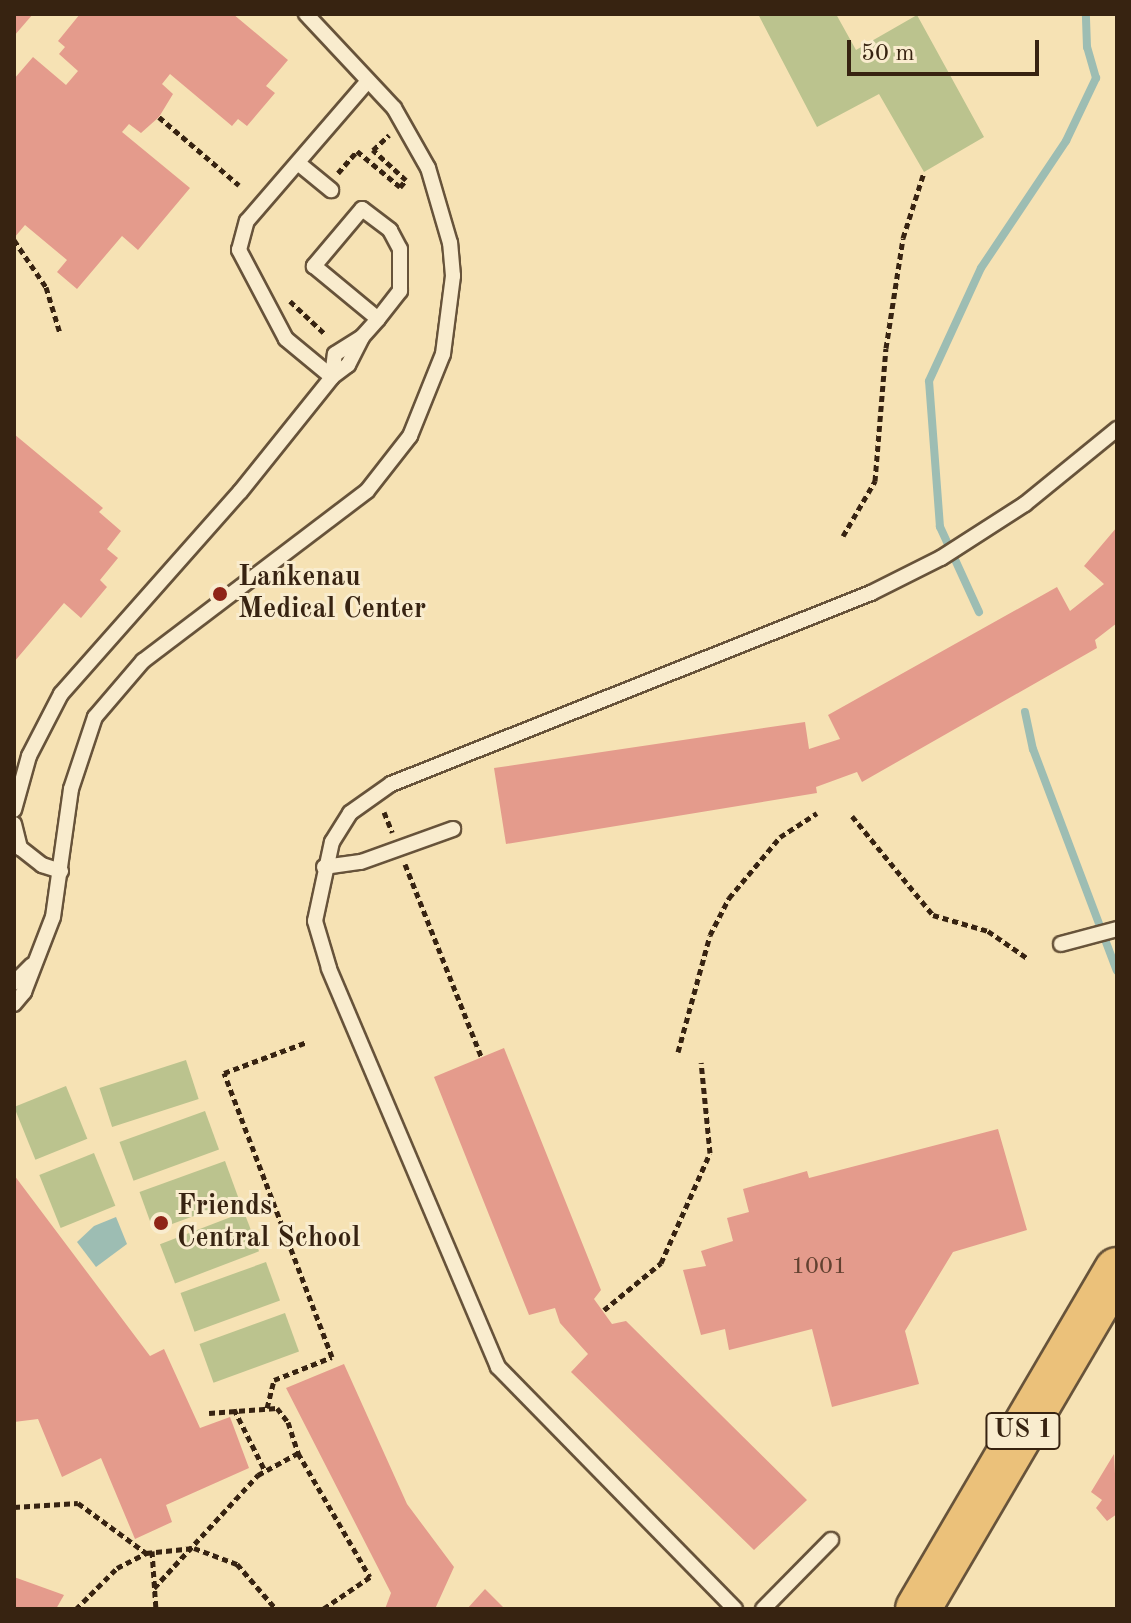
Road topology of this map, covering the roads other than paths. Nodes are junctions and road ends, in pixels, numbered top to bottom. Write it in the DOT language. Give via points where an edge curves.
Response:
graph roads {
  1 [pos="306,14"];
  2 [pos="368,81"];
  3 [pos="298,163"];
  4 [pos="329,188"];
  5 [pos="378,319"];
  6 [pos="332,377"];
  7 [pos="1117,429"];
  8 [pos="14,810"];
  9 [pos="14,824"];
  10 [pos="453,829"];
  11 [pos="17,845"];
  12 [pos="324,867"];
  13 [pos="61,871"];
  14 [pos="1117,929"];
  15 [pos="1061,944"];
  16 [pos="38,959"];
  17 [pos="14,983"];
  18 [pos="14,1004"];
  19 [pos="1117,1270"];
  20 [pos="831,1540"];
  21 [pos="735,1609"];
  22 [pos="763,1609"];
  23 [pos="918,1609"];
  1 -- 2 [label="lane"];
  2 -- 3 [label="lane"];
  2 -- 13 [label="lane" via="414,136 450,243 451,313 430,395 410,436 367,491 143,661 116,690 80,750"];
  3 -- 4 [label="lane"];
  3 -- 6 [label="lane" via="247,221 239,250 286,339"];
  5 -- 5 [label="lane" via="400,291 400,249 390,230 362,209 314,266"];
  5 -- 6 [label="lane" via="335,354"];
  6 -- 8 [label="lane" via="240,492 61,694 29,756"];
  7 -- 12 [label="lane" via="972,540 871,593 376,792 350,813"];
  9 -- 11 [label="lane"];
  10 -- 12 [label="lane"];
  11 -- 13 [label="lane" via="42,865"];
  12 -- 21 [label="lane" via="315,921 329,968 498,1367"];
  13 -- 16 [label="lane"];
  14 -- 15 [label="lane"];
  16 -- 17 [label="lane"];
  16 -- 18 [label="lane"];
  19 -- 23 [label="highway, US 1"];
  20 -- 22 [label="lane"];
}
